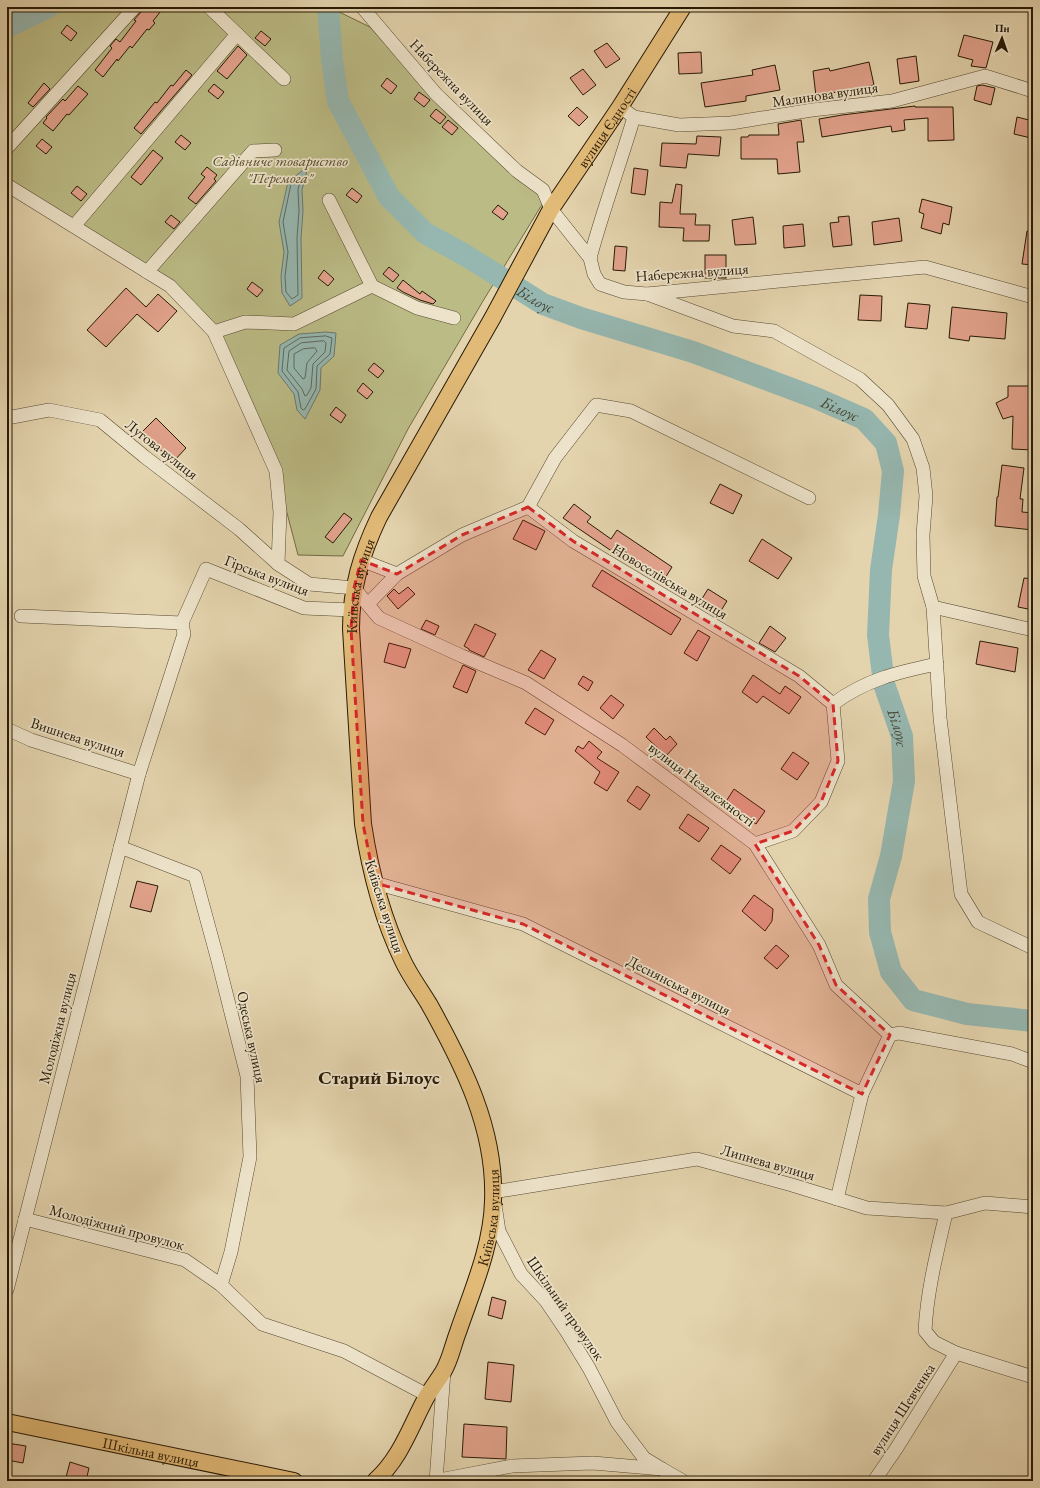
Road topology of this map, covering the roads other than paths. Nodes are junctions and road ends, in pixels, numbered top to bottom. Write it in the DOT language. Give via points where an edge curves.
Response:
graph roads {
  1 [pos="134,7"];
  2 [pos="209,7"];
  3 [pos="362,7"];
  4 [pos="683,7"];
  5 [pos="237,34"];
  6 [pos="284,79"];
  7 [pos="1033,91"];
  8 [pos="620,107"];
  9 [pos="634,117"];
  10 [pos="7,148"];
  11 [pos="275,150"];
  12 [pos="7,185"];
  13 [pos="329,200"];
  14 [pos="551,209"];
  15 [pos="74,226"];
  16 [pos="530,246"];
  17 [pos="590,258"];
  18 [pos="147,272"];
  19 [pos="372,286"];
  20 [pos="647,294"];
  21 [pos="1033,296"];
  22 [pos="454,318"];
  23 [pos="214,332"];
  24 [pos="7,418"];
  25 [pos="809,498"];
  26 [pos="528,507"];
  27 [pos="361,560"];
  28 [pos="278,564"];
  29 [pos="397,574"];
  30 [pos="354,588"];
  31 [pos="368,604"];
  32 [pos="933,606"];
  33 [pos="351,610"];
  34 [pos="21,616"];
  35 [pos="182,623"];
  36 [pos="1033,630"];
  37 [pos="937,664"];
  38 [pos="833,704"];
  39 [pos="7,730"];
  40 [pos="139,774"];
  41 [pos="755,844"];
  42 [pos="120,847"];
  43 [pos="375,883"];
  44 [pos="1033,948"];
  45 [pos="890,1035"];
  46 [pos="1033,1062"];
  47 [pos="862,1094"];
  48 [pos="493,1192"];
  49 [pos="837,1199"];
  50 [pos="1033,1208"];
  51 [pos="946,1213"];
  52 [pos="25,1219"];
  53 [pos="221,1285"];
  54 [pos="7,1290"];
  55 [pos="956,1353"];
  56 [pos="444,1371"];
  57 [pos="1033,1377"];
  58 [pos="428,1395"];
  59 [pos="7,1422"];
  60 [pos="662,1468"];
  61 [pos="294,1481"];
  62 [pos="375,1481"];
  63 [pos="435,1481"];
  64 [pos="683,1481"];
  65 [pos="874,1481"];
  1 -- 10 [label="street"];
  2 -- 5 [label="street"];
  3 -- 14 [label="street, Набережна вулиця" via="436,94 516,170 543,190"];
  4 -- 8 [label="main road, вулиця Єдності"];
  5 -- 6 [label="street"];
  5 -- 15 [label="street"];
  7 -- 9 [label="street, Малинова вулиця" via="985,76 892,101 812,110 732,124 679,125"];
  8 -- 9 [label="street, Малинова вулиця"];
  8 -- 14 [label="main road, вулиця Єдності"];
  9 -- 17 [label="street"];
  11 -- 18 [label="street" via="253,151"];
  12 -- 15 [label="street"];
  13 -- 19 [label="street"];
  14 -- 16 [label="main road, вулиця Єдності"];
  14 -- 17 [label="street, Набережна вулиця"];
  15 -- 18 [label="street"];
  16 -- 27 [label="main road, Київська вулиця" via="493,317 379,517"];
  17 -- 20 [label="street, Набережна вулиця" via="594,274 600,284 624,292"];
  18 -- 23 [label="street" via="170,286"];
  19 -- 22 [label="street" via="417,308"];
  19 -- 23 [label="street" via="294,324 244,322"];
  20 -- 21 [label="street, Набережна вулиця" via="926,267"];
  20 -- 32 [label="street" via="733,326 774,331 860,380 888,405 913,439 923,468 926,496 923,535 924,576"];
  23 -- 28 [label="street" via="276,471 280,512"];
  24 -- 28 [label="street, Лугова вулиця" via="49,410 100,420 144,457 240,529"];
  25 -- 26 [label="street" via="631,410 596,405 555,458"];
  26 -- 29 [label="street" via="462,535"];
  26 -- 38 [label="street, Новоселівська вулиця" via="572,541 799,676"];
  27 -- 29 [label="street"];
  27 -- 30 [label="main road, Київська вулиця"];
  28 -- 30 [label="street, Лугова вулиця" via="309,584"];
  29 -- 31 [label="street"];
  30 -- 31 [label="street, вулиця Незалежності"];
  30 -- 33 [label="main road, Київська вулиця"];
  31 -- 41 [label="street, вулиця Незалежності" via="379,618 526,683 622,745"];
  32 -- 36 [label="street"];
  32 -- 37 [label="street"];
  33 -- 35 [label="street, Гірська вулиця" via="304,608 206,569"];
  33 -- 43 [label="main road, Київська вулиця" via="363,824"];
  34 -- 35 [label="street"];
  35 -- 40 [label="street, Молодіжна вулиця" via="184,634"];
  37 -- 38 [label="street" via="872,681"];
  37 -- 44 [label="street" via="940,718 961,894 978,922"];
  38 -- 41 [label="street" via="838,761 821,802 793,831"];
  39 -- 40 [label="street, Вишнева вулиця"];
  40 -- 42 [label="street, Молодіжна вулиця"];
  41 -- 45 [label="street, вулиця Незалежності" via="819,944 836,985"];
  42 -- 52 [label="street, Молодіжна вулиця"];
  42 -- 53 [label="street, Одеська вулиця" via="195,876 247,1076 250,1157 231,1252"];
  43 -- 47 [label="street, Деснянська вулиця" via="523,924"];
  43 -- 48 [label="main road, Київська вулиця" via="391,935 403,962 456,1054 479,1106 489,1146"];
  45 -- 46 [label="street" via="899,1033 1012,1054"];
  45 -- 47 [label="street"];
  47 -- 49 [label="street"];
  48 -- 49 [label="street, Липнева вулиця" via="697,1159"];
  48 -- 56 [label="main road, Київська вулиця" via="489,1231 482,1262"];
  48 -- 60 [label="street, Шкільний провулок" via="499,1231 521,1274 546,1301 567,1332 617,1422 644,1458"];
  49 -- 51 [label="street, Липнева вулиця" via="867,1208"];
  50 -- 51 [label="street, Липнева вулиця" via="985,1203"];
  51 -- 55 [label="street" via="934,1262 925,1331 934,1342"];
  52 -- 53 [label="street, Молодіжний провулок" via="185,1260"];
  52 -- 54 [label="street, Молодіжна вулиця"];
  53 -- 58 [label="street, Молодіжний провулок" via="262,1324 344,1351"];
  55 -- 57 [label="street"];
  55 -- 65 [label="street, вулиця Шевченка"];
  56 -- 58 [label="main road, Київська вулиця"];
  56 -- 63 [label="street"];
  58 -- 62 [label="main road, Київська вулиця" via="403,1446 384,1473"];
  59 -- 61 [label="main road, Шкільна вулиця"];
  60 -- 63 [label="street" via="593,1463 512,1466"];
  60 -- 64 [label="street"];
}
